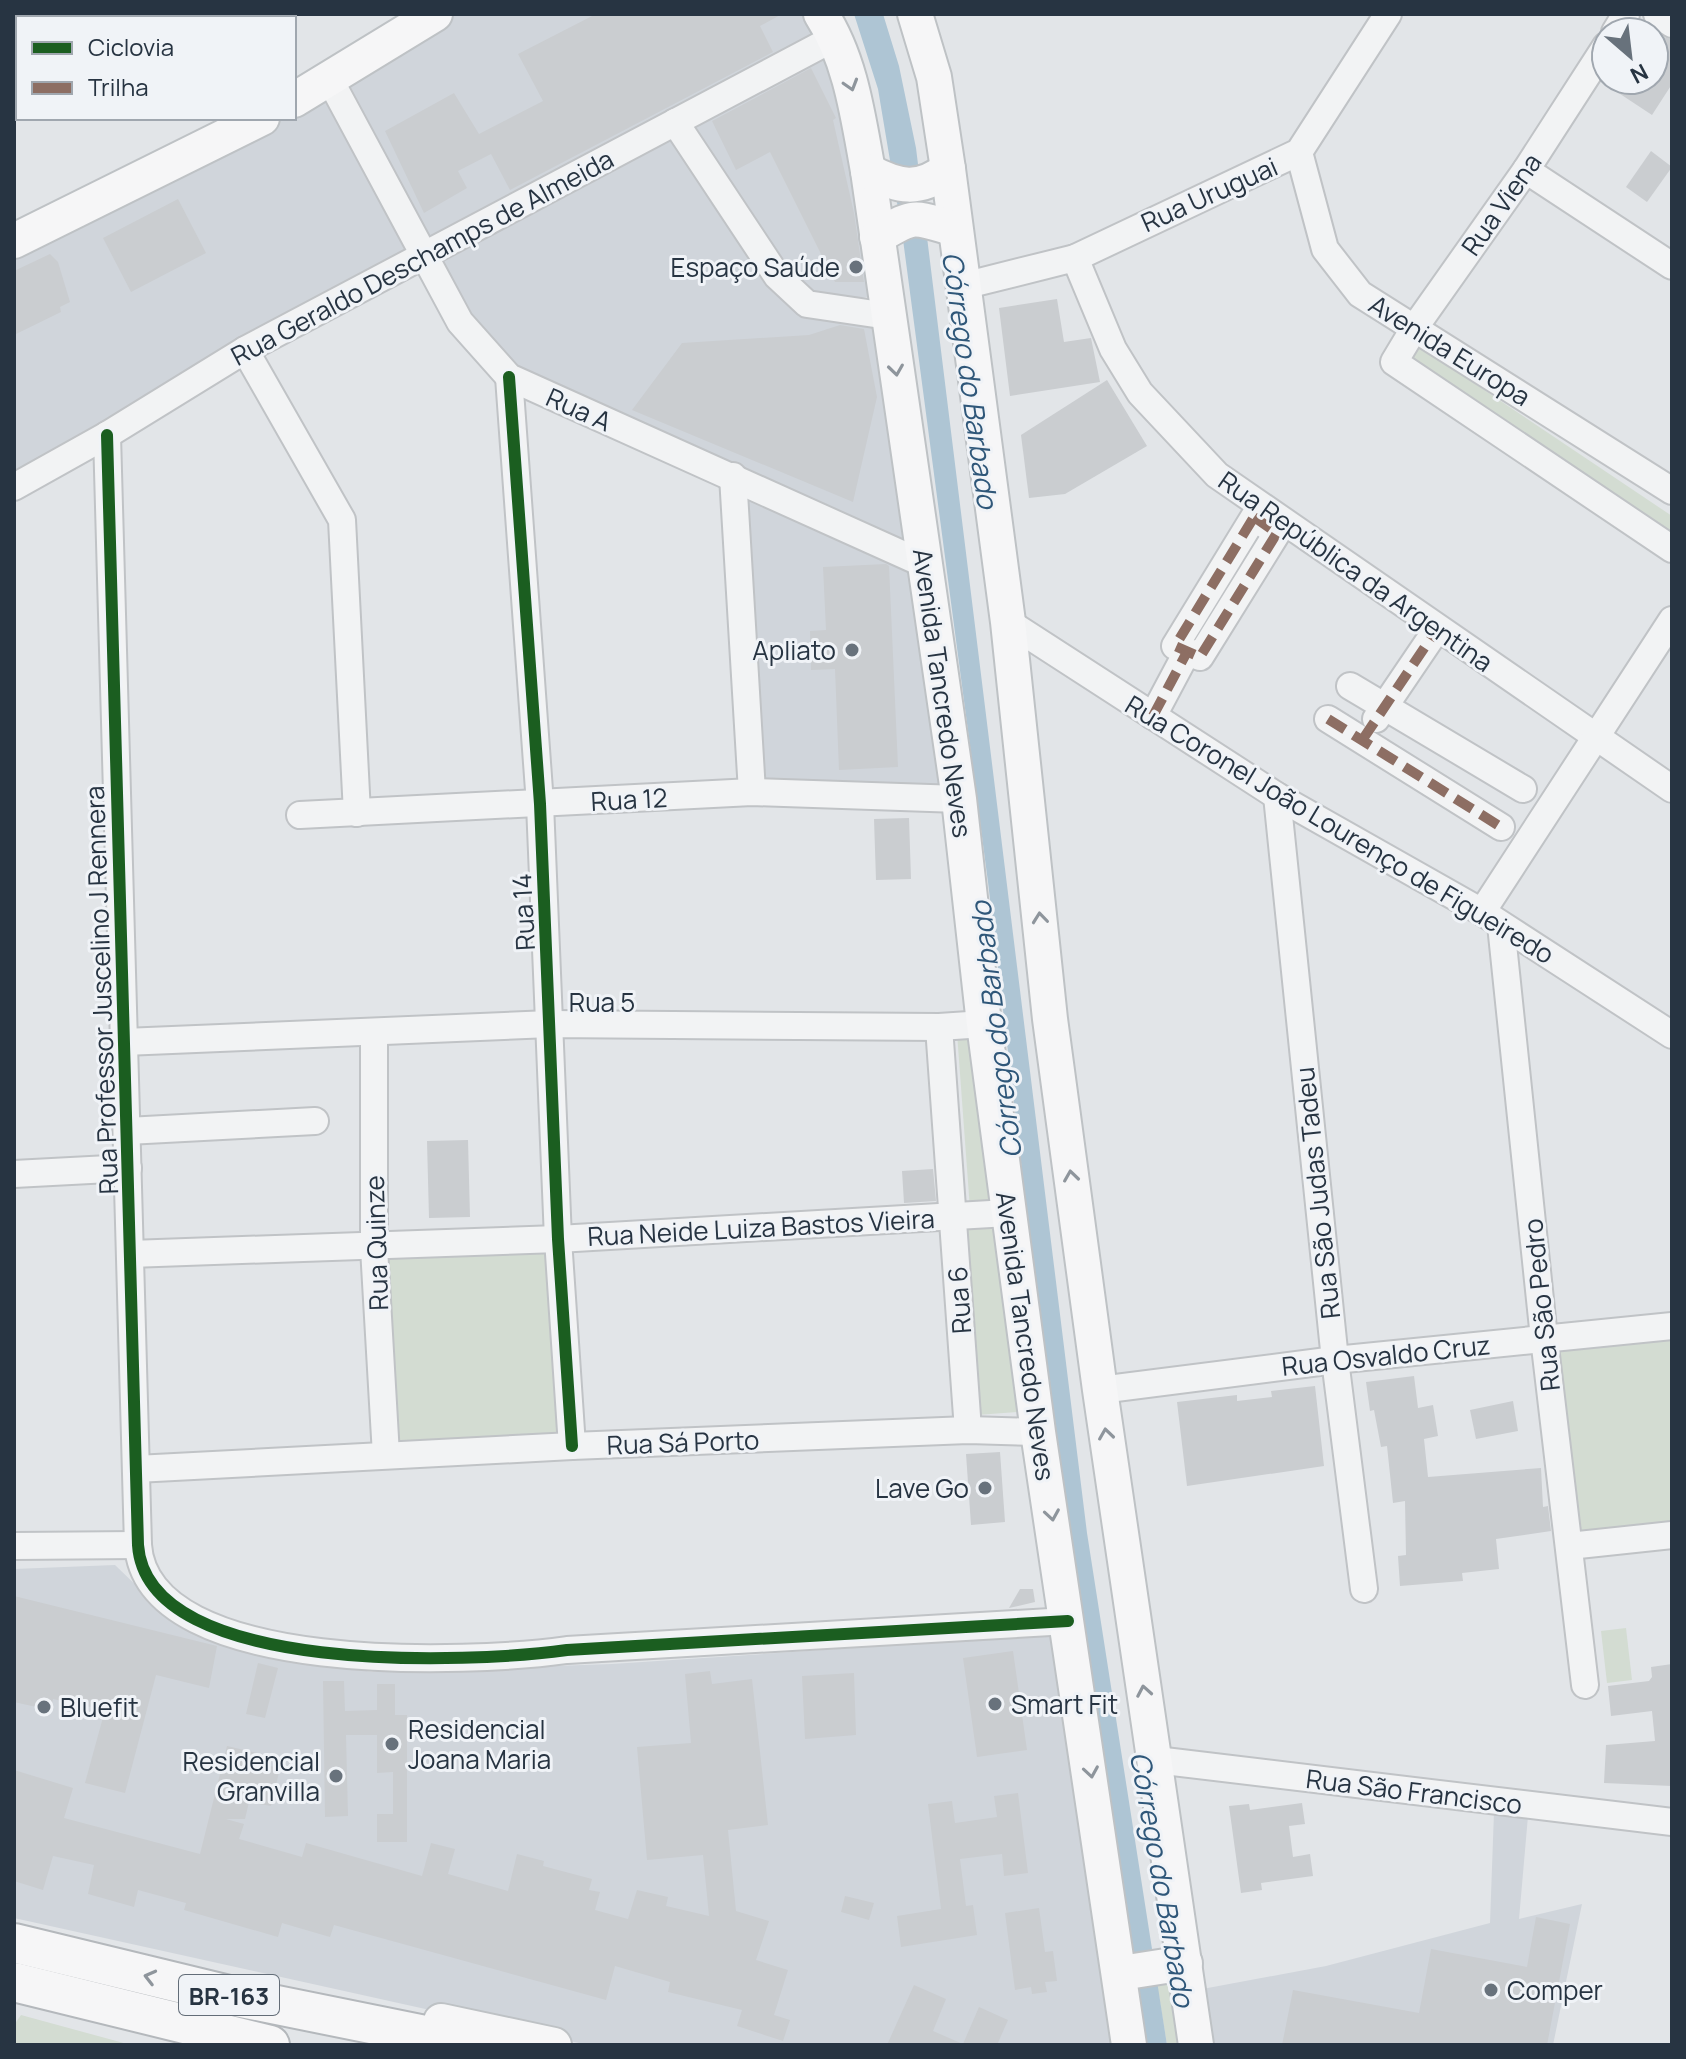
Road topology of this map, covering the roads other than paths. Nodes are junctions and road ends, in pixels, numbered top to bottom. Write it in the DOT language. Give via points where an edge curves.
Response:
graph roads {
  1 [pos="435,14"];
  2 [pos="915,14"];
  3 [pos="1388,14"];
  4 [pos="1657,14"];
  5 [pos="1672,24"];
  6 [pos="829,26"];
  7 [pos="1590,71"];
  8 [pos="330,80"];
  9 [pos="296,99"];
  10 [pos="248,121"];
  11 [pos="675,122"];
  12 [pos="1299,152"];
  13 [pos="1526,170"];
  14 [pos="939,175"];
  15 [pos="882,178"];
  16 [pos="933,222"];
  17 [pos="877,237"];
  18 [pos="14,241"];
  19 [pos="421,254"];
  20 [pos="1075,258"];
  21 [pos="1672,266"];
  22 [pos="963,286"];
  23 [pos="888,316"];
  24 [pos="1415,327"];
  25 [pos="245,350"];
  26 [pos="509,377"];
  27 [pos="107,435"];
  28 [pos="733,476"];
  29 [pos="14,487"];
  30 [pos="1672,491"];
  31 [pos="1672,549"];
  32 [pos="924,564"];
  33 [pos="1672,620"];
  34 [pos="1008,622"];
  35 [pos="1437,629"];
  36 [pos="1187,652"];
  37 [pos="1350,686"];
  38 [pos="1384,707"];
  39 [pos="1153,716"];
  40 [pos="1328,719"];
  41 [pos="1596,737"];
  42 [pos="1363,739"];
  43 [pos="1523,789"];
  44 [pos="1672,789"];
  45 [pos="752,792"];
  46 [pos="1277,796"];
  47 [pos="959,799"];
  48 [pos="540,804"];
  49 [pos="357,813"];
  50 [pos="300,815"];
  51 [pos="1501,827"];
  52 [pos="1492,918"];
  53 [pos="550,1024"];
  54 [pos="984,1024"];
  55 [pos="939,1027"];
  56 [pos="374,1032"];
  57 [pos="1672,1035"];
  58 [pos="124,1042"];
  59 [pos="315,1121"];
  60 [pos="127,1131"];
  61 [pos="128,1168"];
  62 [pos="14,1174"];
  63 [pos="1008,1213"];
  64 [pos="954,1215"];
  65 [pos="558,1239"];
  66 [pos="374,1248"];
  67 [pos="130,1254"];
  68 [pos="1672,1326"];
  69 [pos="1544,1338"];
  70 [pos="1335,1360"];
  71 [pos="1100,1390"];
  72 [pos="968,1430"];
  73 [pos="1038,1432"];
  74 [pos="572,1446"];
  75 [pos="386,1455"];
  76 [pos="136,1469"];
  77 [pos="1672,1535"];
  78 [pos="138,1545"];
  79 [pos="14,1546"];
  80 [pos="1569,1546"];
  81 [pos="1364,1589"];
  82 [pos="1068,1621"];
  83 [pos="1585,1685"];
  84 [pos="1156,1760"];
  85 [pos="1672,1822"];
  86 [pos="14,1943"];
  87 [pos="1179,1964"];
  88 [pos="1127,1972"];
  89 [pos="14,1982"];
  90 [pos="237,1997"];
  91 [pos="460,2042"];
  92 [pos="270,2045"];
  93 [pos="554,2045"];
  94 [pos="1129,2045"];
  95 [pos="1196,2045"];
  1 -- 8 [label="main road"];
  2 -- 14 [label="main road" via="934,77"];
  3 -- 12 [label="street, Rua Uruguai"];
  4 -- 5 [label="street"];
  6 -- 11 [label="street, Rua Geraldo Deschamps de Almeida"];
  6 -- 15 [label="main road, Avenida Tancredo Neves, one-way"];
  7 -- 13 [label="street, Rua Viena"];
  8 -- 9 [label="main road"];
  8 -- 19 [label="street, Rua A"];
  10 -- 18 [label="main road"];
  11 -- 19 [label="street, Rua Geraldo Deschamps de Almeida"];
  11 -- 23 [label="street" via="787,286 807,304"];
  12 -- 20 [label="street, Rua Uruguai"];
  12 -- 24 [label="street, Avenida Europa" via="1325,249 1360,294"];
  13 -- 21 [label="street"];
  13 -- 24 [label="street, Rua Viena"];
  14 -- 15 [label="main road"];
  14 -- 16 [label="main road"];
  15 -- 17 [label="main road, Avenida Tancredo Neves"];
  16 -- 17 [label="main road"];
  16 -- 22 [label="main road"];
  17 -- 23 [label="main road, Avenida Tancredo Neves"];
  19 -- 25 [label="street, Rua Geraldo Deschamps de Almeida"];
  19 -- 26 [label="street, Rua A" via="460,322"];
  20 -- 22 [label="street, Rua Uruguai"];
  20 -- 35 [label="street, Rua República da Argentina" via="1113,349 1140,393 1217,475"];
  22 -- 34 [label="main road"];
  23 -- 32 [label="main road, Avenida Tancredo Neves, one-way"];
  24 -- 30 [label="street, Avenida Europa"];
  24 -- 31 [label="street, Rua Viena" via="1394,362"];
  25 -- 27 [label="street, Rua Geraldo Deschamps de Almeida"];
  25 -- 49 [label="street" via="342,520"];
  26 -- 28 [label="street, Rua A"];
  26 -- 48 [label="street, Rua 14"];
  27 -- 29 [label="street, Rua Geraldo Deschamps de Almeida"];
  27 -- 58 [label="street, Rua Professor Juscelino J Rennera"];
  28 -- 32 [label="street, Rua A"];
  28 -- 45 [label="street"];
  32 -- 47 [label="main road, Avenida Tancredo Neves"];
  33 -- 41 [label="street"];
  34 -- 39 [label="street, Rua Coronel João Lourenço de Figueiredo"];
  71 -- 34 [label="main road, one-way" via="1050,1019"];
  35 -- 38 [label="street"];
  35 -- 41 [label="street, Rua República da Argentina"];
  36 -- 36 [label="street" via="1200,657 1277,533 1254,517 1175,646"];
  36 -- 39 [label="street"];
  37 -- 38 [label="street"];
  38 -- 42 [label="street"];
  38 -- 43 [label="street"];
  39 -- 46 [label="street, Rua Coronel João Lourenço de Figueiredo"];
  40 -- 42 [label="street"];
  41 -- 44 [label="street, Rua República da Argentina"];
  41 -- 52 [label="street"];
  42 -- 51 [label="street"];
  45 -- 47 [label="street, Rua 12"];
  45 -- 48 [label="street, Rua 12"];
  46 -- 52 [label="street, Rua Coronel João Lourenço de Figueiredo"];
  46 -- 70 [label="street, Rua São Judas Tadeu"];
  47 -- 54 [label="main road, Avenida Tancredo Neves"];
  48 -- 49 [label="street, Rua 12"];
  48 -- 53 [label="street, Rua 14"];
  49 -- 50 [label="street, Rua 12"];
  52 -- 57 [label="street, Rua Coronel João Lourenço de Figueiredo"];
  52 -- 69 [label="street, Rua São Pedro"];
  53 -- 55 [label="street, Rua 5"];
  53 -- 56 [label="street, Rua 5"];
  53 -- 65 [label="street, Rua 14"];
  54 -- 55 [label="street, Rua 5"];
  54 -- 63 [label="main road, Avenida Tancredo Neves"];
  55 -- 64 [label="street, Rua 6"];
  56 -- 58 [label="street, Rua 5"];
  56 -- 66 [label="street, Rua Quinze"];
  58 -- 60 [label="street, Rua Professor Juscelino J Rennera"];
  59 -- 60 [label="street"];
  60 -- 61 [label="street, Rua Professor Juscelino J Rennera"];
  61 -- 62 [label="street"];
  61 -- 67 [label="street, Rua Professor Juscelino J Rennera"];
  63 -- 64 [label="street, Rua Neide Luiza Bastos Vieira"];
  63 -- 73 [label="main road, Avenida Tancredo Neves"];
  64 -- 65 [label="street, Rua Neide Luiza Bastos Vieira"];
  64 -- 72 [label="street, Rua 6"];
  65 -- 66 [label="street, Rua Neide Luiza Bastos Vieira"];
  65 -- 74 [label="street, Rua 14"];
  66 -- 67 [label="street, Rua Neide Luiza Bastos Vieira"];
  66 -- 75 [label="street, Rua Quinze"];
  67 -- 76 [label="street, Rua Professor Juscelino J Rennera"];
  68 -- 69 [label="street, Rua Osvaldo Cruz"];
  69 -- 70 [label="street, Rua Osvaldo Cruz"];
  69 -- 80 [label="street, Rua São Pedro"];
  70 -- 71 [label="street, Rua Osvaldo Cruz"];
  70 -- 81 [label="street, Rua São Judas Tadeu"];
  84 -- 71 [label="main road, one-way"];
  72 -- 73 [label="street, Rua Sá Porto"];
  72 -- 74 [label="street, Rua Sá Porto"];
  73 -- 82 [label="main road, Avenida Tancredo Neves, one-way"];
  74 -- 75 [label="street, Rua Sá Porto"];
  75 -- 76 [label="street, Rua Sá Porto"];
  76 -- 78 [label="street, Rua Professor Juscelino J Rennera"];
  77 -- 80 [label="street"];
  78 -- 79 [label="street"];
  78 -- 82 [label="street, Rua Professor Juscelino J Rennera" via="148,1581 192,1617 268,1643 338,1655 506,1658"];
  80 -- 83 [label="street, Rua São Pedro"];
  82 -- 88 [label="main road, Avenida Tancredo Neves, one-way"];
  84 -- 85 [label="street, Rua São Francisco"];
  84 -- 87 [label="main road"];
  90 -- 86 [label="highway, BR-163, one-way"];
  87 -- 88 [label="main road"];
  87 -- 95 [label="main road"];
  88 -- 94 [label="main road, Avenida Tancredo Neves"];
  89 -- 92 [label="highway, BR-163"];
  90 -- 91 [label="highway, BR-163"];
  90 -- 93 [label="main road" via="330,2001"];
}
